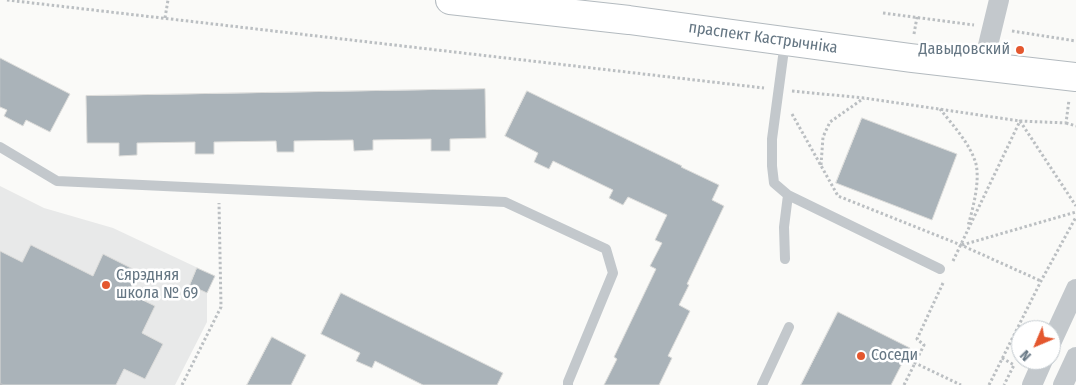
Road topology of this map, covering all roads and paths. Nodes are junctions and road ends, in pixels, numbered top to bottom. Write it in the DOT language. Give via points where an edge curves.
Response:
graph roads {
  1 [pos="7,0"];
  2 [pos="168,0"];
  3 [pos="450,0"];
  4 [pos="999,0"];
  5 [pos="883,13"];
  6 [pos="165,18"];
  7 [pos="992,28"];
  8 [pos="785,41"];
  9 [pos="1076,41"];
  10 [pos="983,66"];
  11 [pos="1073,88"];
  12 [pos="779,90"];
  13 [pos="864,98"];
  14 [pos="940,109"];
  15 [pos="1020,121"];
  16 [pos="1066,123"];
  17 [pos="1076,126"];
  18 [pos="0,147"];
  19 [pos="822,167"];
  20 [pos="219,188"];
  21 [pos="788,195"];
  22 [pos="1076,206"];
  23 [pos="1076,212"];
  24 [pos="1076,217"];
  25 [pos="961,245"];
  26 [pos="785,259"];
  27 [pos="952,263"];
  28 [pos="940,269"];
  29 [pos="944,280"];
  30 [pos="1041,282"];
  31 [pos="1076,289"];
  32 [pos="1061,321"];
  33 [pos="789,327"];
  34 [pos="1076,357"];
  35 [pos="1002,358"];
  36 [pos="916,363"];
  37 [pos="1039,370"];
  38 [pos="182,385"];
  39 [pos="568,385"];
  40 [pos="762,385"];
  41 [pos="904,385"];
  42 [pos="961,385"];
  43 [pos="988,385"];
  44 [pos="1004,385"];
  45 [pos="1032,385"];
  46 [pos="1063,385"];
  1 -- 6 [label="path"];
  2 -- 6 [label="path"];
  3 -- 8 [label="main road, праспект Кастрычніка"];
  4 -- 7 [label="street"];
  5 -- 7 [label="path"];
  6 -- 12 [label="path"];
  7 -- 9 [label="path"];
  7 -- 10 [label="street"];
  8 -- 10 [label="main road, праспект Кастрычніка"];
  8 -- 12 [label="lane"];
  10 -- 11 [label="main road, праспект Кастрычніка"];
  11 -- 16 [label="path"];
  12 -- 13 [label="path"];
  12 -- 19 [label="path"];
  12 -- 21 [label="lane" via="772,138 772,166 774,183"];
  13 -- 14 [label="path"];
  13 -- 19 [label="path" via="830,122 823,137"];
  14 -- 15 [label="path"];
  14 -- 25 [label="path" via="958,131 976,164 975,198"];
  15 -- 16 [label="path"];
  15 -- 22 [label="path"];
  15 -- 25 [label="path"];
  16 -- 17 [label="path"];
  18 -- 20 [label="lane" via="57,181"];
  19 -- 25 [label="path" via="838,196"];
  20 -- 38 [label="path" via="221,306"];
  20 -- 39 [label="lane" via="505,202 606,249 613,273"];
  21 -- 26 [label="lane"];
  21 -- 28 [label="lane"];
  23 -- 25 [label="path"];
  24 -- 30 [label="path"];
  25 -- 27 [label="path"];
  25 -- 30 [label="path"];
  29 -- 36 [label="path" via="917,339 924,345"];
  30 -- 35 [label="path"];
  31 -- 32 [label="street"];
  33 -- 40 [label="lane"];
  34 -- 46 [label="street"];
  35 -- 43 [label="path"];
  35 -- 44 [label="path" via="1014,365"];
  36 -- 41 [label="path"];
  36 -- 42 [label="path"];
  37 -- 45 [label="street"];
}
